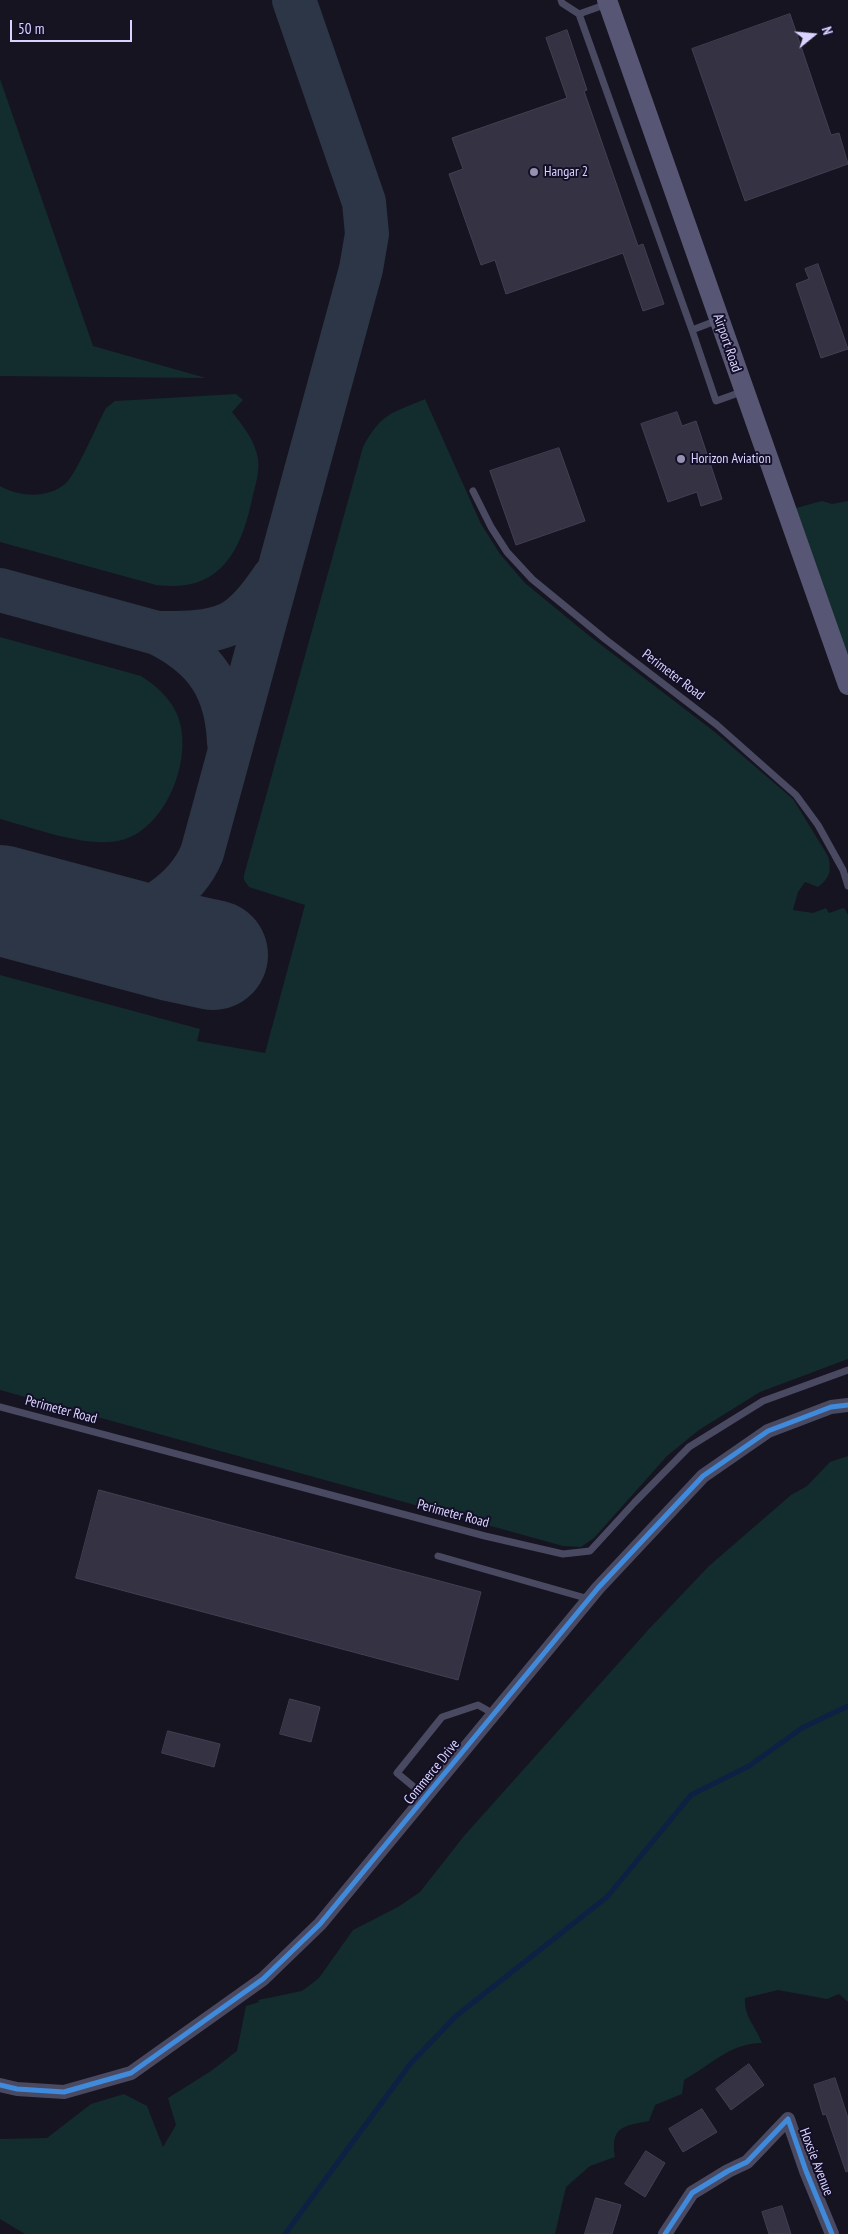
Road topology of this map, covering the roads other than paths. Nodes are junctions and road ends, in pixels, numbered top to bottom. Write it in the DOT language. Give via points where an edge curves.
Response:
graph roads {
  1 [pos="561,0"];
  2 [pos="608,2"];
  3 [pos="579,14"];
  4 [pos="720,320"];
  5 [pos="692,330"];
  6 [pos="744,391"];
  7 [pos="473,491"];
  8 [pos="843,656"];
  9 [pos="848,685"];
  10 [pos="848,886"];
  11 [pos="848,1370"];
  12 [pos="848,1405"];
  13 [pos="0,1407"];
  14 [pos="438,1556"];
  15 [pos="589,1599"];
  16 [pos="494,1714"];
  17 [pos="426,1797"];
  18 [pos="0,2085"];
  19 [pos="665,2234"];
  20 [pos="832,2234"];
  1 -- 3 [label="lane"];
  2 -- 3 [label="lane"];
  2 -- 4 [label="main road, Airport Road"];
  3 -- 5 [label="lane"];
  4 -- 5 [label="lane"];
  4 -- 6 [label="main road, Airport Road"];
  5 -- 6 [label="lane" via="716,401"];
  6 -- 8 [label="main road, Airport Road"];
  7 -- 10 [label="lane, Perimeter Road" via="507,552 532,579 717,725 796,795 818,825 843,870"];
  8 -- 9 [label="main road, Airport Road"];
  11 -- 13 [label="lane, Perimeter Road" via="763,1401 689,1447 590,1551 563,1554"];
  12 -- 15 [label="street, Commerce Drive" via="831,1407 768,1431 703,1476"];
  14 -- 15 [label="lane"];
  15 -- 16 [label="street, Commerce Drive"];
  16 -- 17 [label="street, Commerce Drive"];
  16 -- 17 [label="lane" via="478,1705 442,1717 397,1773"];
  17 -- 18 [label="street, Commerce Drive" via="320,1924 263,1980 131,2073 64,2092"];
  19 -- 20 [label="street, Hoxsie Avenue" via="692,2193 747,2162 788,2119"];
}
